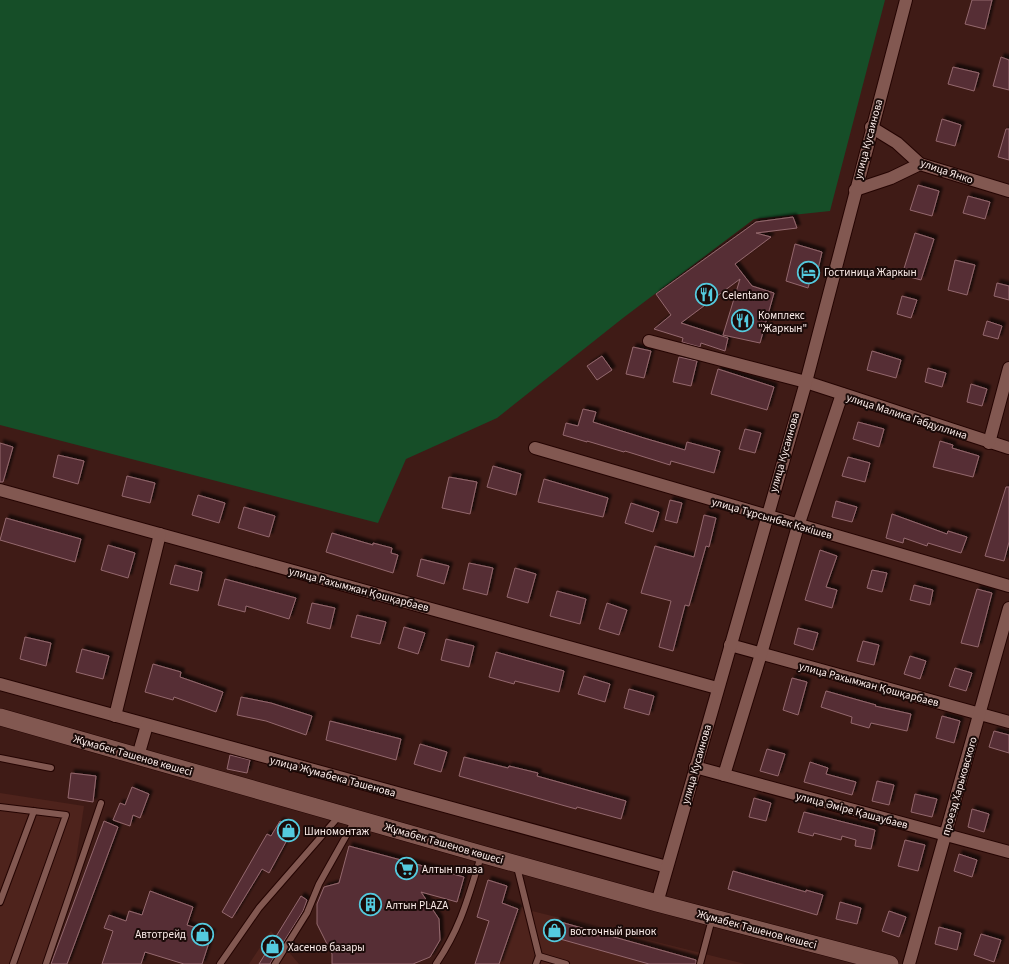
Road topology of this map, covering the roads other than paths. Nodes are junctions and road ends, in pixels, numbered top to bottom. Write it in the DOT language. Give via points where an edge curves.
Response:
graph roads {
  1 [pos="906,0"];
  2 [pos="871,128"];
  3 [pos="920,164"];
  4 [pos="855,190"];
  5 [pos="1009,191"];
  6 [pos="649,341"];
  7 [pos="1009,368"];
  8 [pos="806,382"];
  9 [pos="842,394"];
  10 [pos="988,443"];
  11 [pos="535,448"];
  12 [pos="1009,448"];
  13 [pos="0,490"];
  14 [pos="766,517"];
  15 [pos="798,526"];
  16 [pos="160,534"];
  17 [pos="1009,586"];
  18 [pos="1009,608"];
  19 [pos="730,645"];
  20 [pos="761,654"];
  21 [pos="0,684"];
  22 [pos="717,688"];
  23 [pos="979,715"];
  24 [pos="115,716"];
  25 [pos="0,717"];
  26 [pos="1009,722"];
  27 [pos="147,725"];
  28 [pos="138,756"];
  29 [pos="0,758"];
  30 [pos="695,767"];
  31 [pos="51,768"];
  32 [pos="724,775"];
  33 [pos="102,804"];
  34 [pos="1,808"];
  35 [pos="34,811"];
  36 [pos="348,816"];
  37 [pos="945,836"];
  38 [pos="1009,852"];
  39 [pos="481,854"];
  40 [pos="517,864"];
  41 [pos="667,867"];
  42 [pos="0,902"];
  43 [pos="657,903"];
  44 [pos="713,918"];
  45 [pos="539,956"];
  46 [pos="13,964"];
  47 [pos="46,964"];
  48 [pos="220,964"];
  49 [pos="275,964"];
  50 [pos="436,964"];
  51 [pos="536,964"];
  52 [pos="566,964"];
  53 [pos="700,964"];
  54 [pos="890,964"];
  55 [pos="909,964"];
  1 -- 2 [label="street, улица Кусаинова"];
  2 -- 3 [label="street, улица Янко" via="897,143"];
  2 -- 4 [label="street, улица Кусаинова"];
  3 -- 4 [label="street" via="885,181"];
  3 -- 5 [label="street, улица Янко"];
  4 -- 8 [label="street, улица Кусаинова"];
  6 -- 8 [label="street, улица Малика Габдуллина"];
  7 -- 10 [label="street"];
  8 -- 9 [label="street, улица Малика Габдуллина"];
  8 -- 14 [label="street, улица Кусаинова"];
  9 -- 10 [label="street, улица Малика Габдуллина"];
  9 -- 15 [label="street"];
  10 -- 12 [label="street, улица Малика Габдуллина"];
  11 -- 14 [label="street, улица Тұрсынбек Кәкішев"];
  13 -- 16 [label="street, улица Рахымжан Қошқарбаев"];
  14 -- 15 [label="street, улица Тұрсынбек Кәкішев"];
  14 -- 19 [label="street, улица Кусаинова"];
  15 -- 17 [label="street, улица Тұрсынбек Кәкішев"];
  15 -- 20 [label="street"];
  16 -- 22 [label="street, улица Рахымжан Қошқарбаев"];
  16 -- 24 [label="street"];
  18 -- 23 [label="street, проезд Харьковского"];
  19 -- 20 [label="street, улица Рахымжан Қошқарбаев"];
  19 -- 22 [label="street, улица Кусаинова"];
  20 -- 23 [label="street, улица Рахымжан Қошқарбаев"];
  20 -- 32 [label="street"];
  21 -- 24 [label="street, улица Жумабека Ташенова"];
  22 -- 30 [label="street, улица Кусаинова"];
  23 -- 26 [label="street, улица Рахымжан Қошқарбаев"];
  23 -- 37 [label="street, проезд Харьковского"];
  24 -- 27 [label="street, улица Жумабека Ташенова"];
  25 -- 28 [label="main road, Жұмабек Тәшенов көшесі"];
  27 -- 28 [label="street"];
  27 -- 41 [label="street, улица Жумабека Ташенова"];
  28 -- 36 [label="main road, Жұмабек Тәшенов көшесі"];
  29 -- 31 [label="lane"];
  30 -- 32 [label="street, улица Әміре Қашаубаев"];
  30 -- 41 [label="street, улица Кусаинова"];
  32 -- 37 [label="street, улица Әміре Қашаубаев"];
  33 -- 47 [label="lane"];
  34 -- 35 [label="lane"];
  35 -- 42 [label="lane"];
  35 -- 46 [label="lane" via="66,815"];
  36 -- 39 [label="main road, Жұмабек Тәшенов көшесі"];
  36 -- 48 [label="lane" via="259,908"];
  36 -- 49 [label="lane" via="307,913"];
  37 -- 38 [label="street, улица Әміре Қашаубаев"];
  37 -- 55 [label="street, проезд Харьковского"];
  39 -- 40 [label="main road, Жұмабек Тәшенов көшесі"];
  39 -- 50 [label="lane" via="464,914 452,940"];
  40 -- 43 [label="main road, Жұмабек Тәшенов көшесі"];
  40 -- 45 [label="lane"];
  41 -- 43 [label="street, улица Кусаинова"];
  43 -- 44 [label="main road, Жұмабек Тәшенов көшесі"];
  44 -- 53 [label="lane"];
  44 -- 54 [label="main road, Жұмабек Тәшенов көшесі"];
  45 -- 51 [label="lane"];
  45 -- 52 [label="lane"];
}
